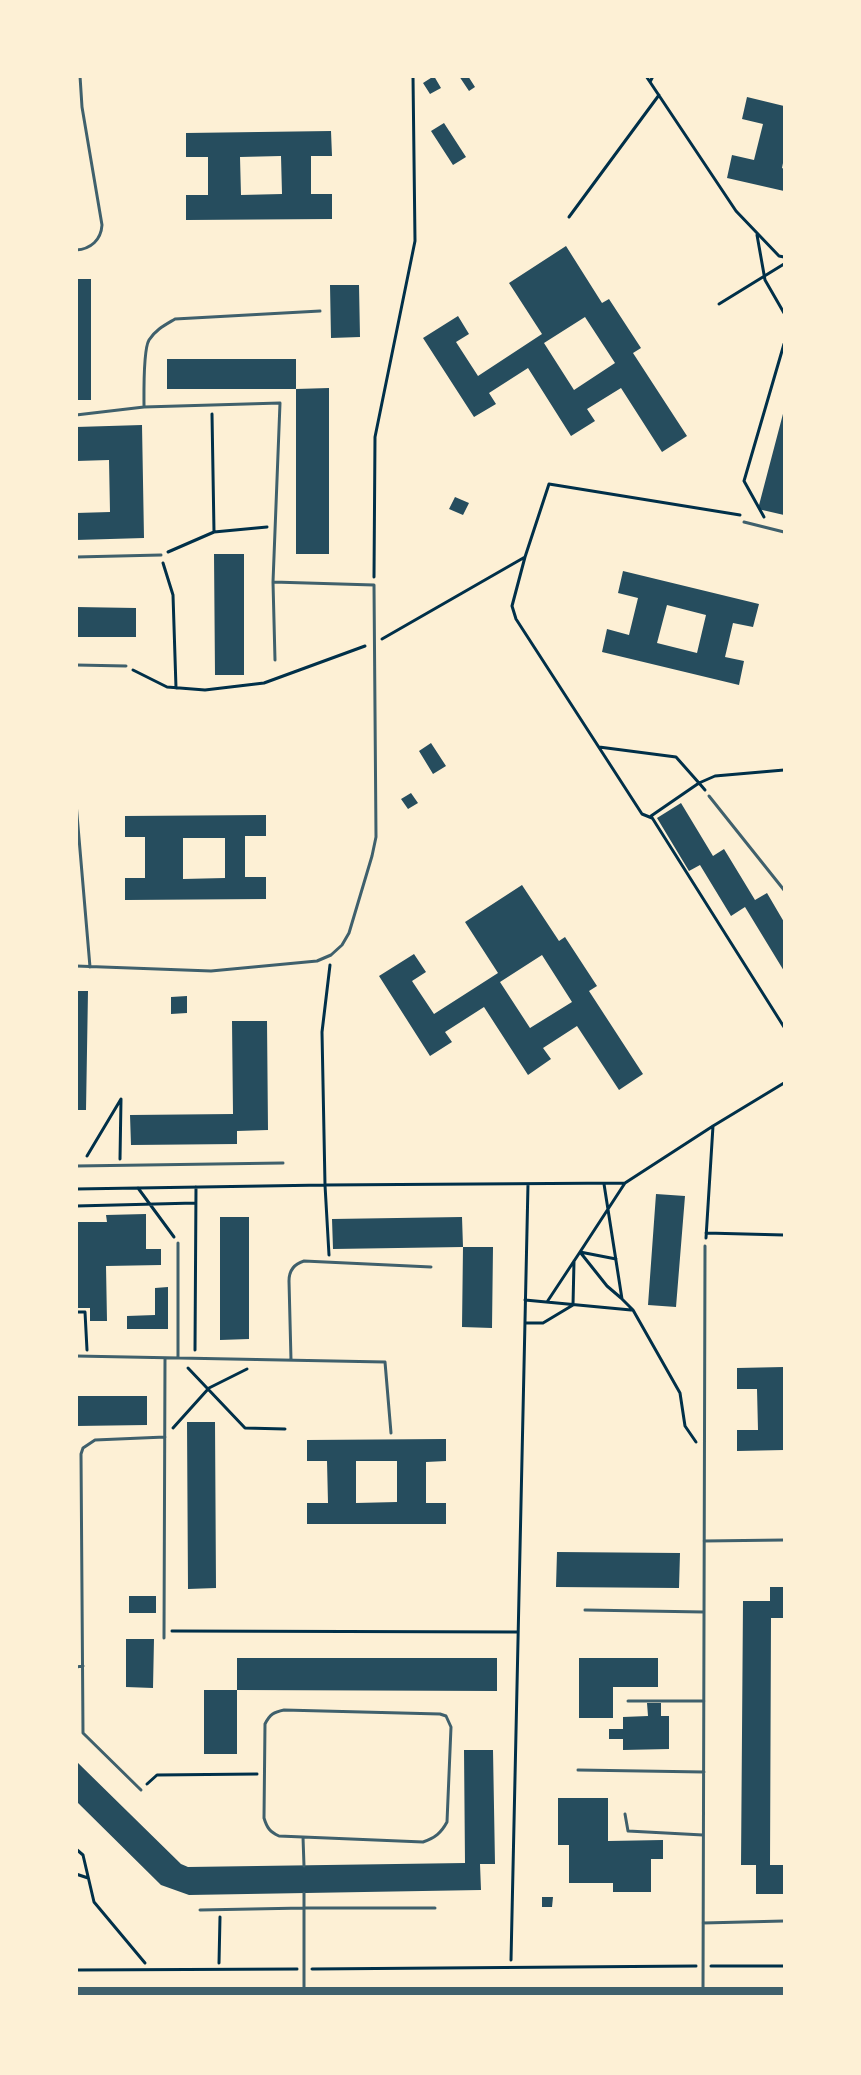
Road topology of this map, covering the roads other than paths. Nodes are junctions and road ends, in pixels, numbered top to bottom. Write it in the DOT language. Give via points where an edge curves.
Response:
graph roads {
  1 [pos="80,76"];
  2 [pos="76,250"];
  3 [pos="320,311"];
  4 [pos="144,407"];
  5 [pos="76,415"];
  6 [pos="744,522"];
  7 [pos="784,532"];
  8 [pos="160,555"];
  9 [pos="76,556"];
  10 [pos="273,582"];
  11 [pos="275,660"];
  12 [pos="76,665"];
  13 [pos="126,666"];
  14 [pos="709,796"];
  15 [pos="76,802"];
  16 [pos="783,883"];
  17 [pos="784,890"];
  18 [pos="76,966"];
  19 [pos="90,967"];
  20 [pos="283,1163"];
  21 [pos="79,1166"];
  22 [pos="178,1243"];
  23 [pos="705,1246"];
  24 [pos="431,1267"];
  25 [pos="76,1356"];
  26 [pos="165,1358"];
  27 [pos="178,1358"];
  28 [pos="291,1360"];
  29 [pos="391,1433"];
  30 [pos="165,1437"];
  31 [pos="784,1540"];
  32 [pos="704,1541"];
  33 [pos="585,1610"];
  34 [pos="704,1612"];
  35 [pos="164,1638"];
  36 [pos="83,1666"];
  37 [pos="76,1667"];
  38 [pos="628,1701"];
  39 [pos="704,1701"];
  40 [pos="578,1770"];
  41 [pos="704,1772"];
  42 [pos="141,1790"];
  43 [pos="626,1814"];
  44 [pos="704,1835"];
  45 [pos="303,1837"];
  46 [pos="304,1866"];
  47 [pos="304,1893"];
  48 [pos="304,1908"];
  49 [pos="435,1908"];
  50 [pos="200,1910"];
  51 [pos="784,1921"];
  52 [pos="703,1923"];
  53 [pos="703,1990"];
  54 [pos="76,1991"];
  55 [pos="304,1991"];
  56 [pos="784,1991"];
  1 -- 2 [label="lane" via="102,225 94,243"];
  3 -- 4 [label="lane" via="175,320 164,325 147,343"];
  4 -- 5 [label="lane"];
  4 -- 10 [label="lane" via="280,403"];
  6 -- 7 [label="lane"];
  8 -- 9 [label="lane"];
  10 -- 11 [label="lane"];
  10 -- 19 [label="lane" via="374,585 376,837 349,933 332,955 317,961 211,971"];
  12 -- 13 [label="lane"];
  14 -- 16 [label="lane"];
  15 -- 19 [label="lane"];
  16 -- 17 [label="lane"];
  18 -- 19 [label="lane"];
  20 -- 21 [label="lane"];
  22 -- 27 [label="lane"];
  23 -- 32 [label="lane"];
  24 -- 28 [label="lane" via="304,1261 294,1265 289,1274"];
  25 -- 26 [label="lane"];
  26 -- 27 [label="lane"];
  26 -- 30 [label="lane"];
  27 -- 28 [label="lane"];
  28 -- 29 [label="lane" via="385,1362"];
  30 -- 35 [label="lane"];
  30 -- 36 [label="lane" via="96,1440 83,1448"];
  31 -- 32 [label="lane"];
  32 -- 34 [label="lane"];
  33 -- 34 [label="lane"];
  34 -- 39 [label="lane"];
  36 -- 37 [label="lane"];
  36 -- 42 [label="lane" via="83,1733"];
  38 -- 39 [label="lane"];
  39 -- 41 [label="lane"];
  40 -- 41 [label="lane"];
  41 -- 44 [label="lane"];
  43 -- 44 [label="lane" via="628,1831"];
  44 -- 52 [label="lane"];
  45 -- 45 [label="lane" via="423,1842 433,1839 447,1822 451,1726 446,1716 284,1710 269,1716 266,1827 279,1836"];
  45 -- 46 [label="lane"];
  47 -- 48 [label="lane"];
  48 -- 49 [label="lane"];
  48 -- 50 [label="lane"];
  48 -- 55 [label="lane"];
  51 -- 52 [label="lane"];
  52 -- 53 [label="lane"];
  53 -- 55 [label="street"];
  53 -- 56 [label="street"];
  54 -- 55 [label="street"];
}
